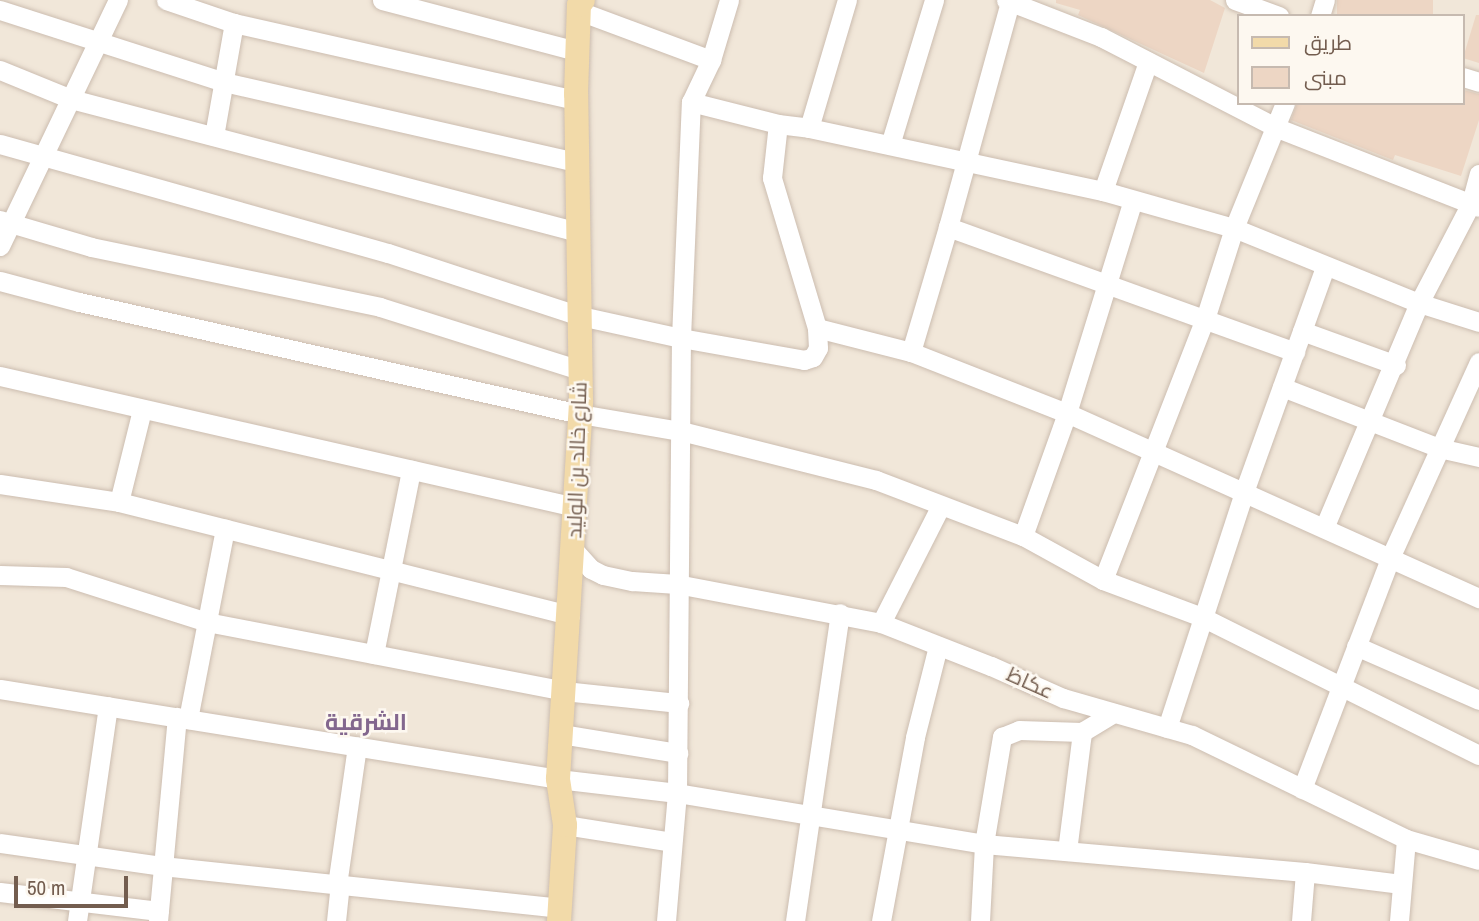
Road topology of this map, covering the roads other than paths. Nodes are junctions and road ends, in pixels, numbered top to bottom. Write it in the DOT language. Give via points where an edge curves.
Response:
graph roads {
  1 [pos="118,0"];
  2 [pos="166,0"];
  3 [pos="383,0"];
  4 [pos="729,0"];
  5 [pos="847,0"];
  6 [pos="934,0"];
  7 [pos="1235,0"];
  8 [pos="1008,1"];
  9 [pos="581,6"];
  10 [pos="0,10"];
  11 [pos="1274,14"];
  12 [pos="234,23"];
  13 [pos="97,44"];
  14 [pos="577,51"];
  15 [pos="711,60"];
  16 [pos="1149,62"];
  17 [pos="0,70"];
  18 [pos="224,82"];
  19 [pos="71,99"];
  20 [pos="576,100"];
  21 [pos="691,102"];
  22 [pos="1284,105"];
  23 [pos="778,124"];
  24 [pos="1275,127"];
  25 [pos="809,128"];
  26 [pos="214,136"];
  27 [pos="0,144"];
  28 [pos="890,145"];
  29 [pos="43,158"];
  30 [pos="577,162"];
  31 [pos="966,162"];
  32 [pos="1479,174"];
  33 [pos="1103,191"];
  34 [pos="1133,200"];
  35 [pos="1475,205"];
  36 [pos="6,221"];
  37 [pos="948,228"];
  38 [pos="1234,228"];
  39 [pos="578,232"];
  40 [pos="0,246"];
  41 [pos="1325,267"];
  42 [pos="0,281"];
  43 [pos="1108,284"];
  44 [pos="1419,303"];
  45 [pos="580,316"];
  46 [pos="1205,319"];
  47 [pos="1479,322"];
  48 [pos="817,328"];
  49 [pos="1302,331"];
  50 [pos="681,338"];
  51 [pos="911,352"];
  52 [pos="1294,352"];
  53 [pos="1479,362"];
  54 [pos="1396,365"];
  55 [pos="580,370"];
  56 [pos="0,376"];
  57 [pos="1282,387"];
  58 [pos="142,410"];
  59 [pos="1068,413"];
  60 [pos="580,414"];
  61 [pos="1371,422"];
  62 [pos="681,431"];
  63 [pos="1439,448"];
  64 [pos="1154,452"];
  65 [pos="1479,457"];
  66 [pos="411,470"];
  67 [pos="0,484"];
  68 [pos="1244,492"];
  69 [pos="119,502"];
  70 [pos="575,507"];
  71 [pos="940,507"];
  72 [pos="1324,528"];
  73 [pos="225,529"];
  74 [pos="1023,536"];
  75 [pos="573,548"];
  76 [pos="1390,558"];
  77 [pos="391,570"];
  78 [pos="0,575"];
  79 [pos="1103,580"];
  80 [pos="677,584"];
  81 [pos="1479,598"];
  82 [pos="840,613"];
  83 [pos="570,615"];
  84 [pos="1202,617"];
  85 [pos="207,622"];
  86 [pos="881,623"];
  87 [pos="938,646"];
  88 [pos="1356,646"];
  89 [pos="374,654"];
  90 [pos="1340,687"];
  91 [pos="0,689"];
  92 [pos="564,691"];
  93 [pos="1479,700"];
  94 [pos="679,703"];
  95 [pos="108,706"];
  96 [pos="1114,713"];
  97 [pos="183,718"];
  98 [pos="1167,727"];
  99 [pos="1082,732"];
  100 [pos="561,734"];
  101 [pos="357,747"];
  102 [pos="678,753"];
  103 [pos="1479,755"];
  104 [pos="558,779"];
  105 [pos="1302,789"];
  106 [pos="677,793"];
  107 [pos="813,815"];
  108 [pos="565,825"];
  109 [pos="897,828"];
  110 [pos="1406,839"];
  111 [pos="673,842"];
  112 [pos="0,843"];
  113 [pos="984,844"];
  114 [pos="1067,851"];
  115 [pos="87,856"];
  116 [pos="1479,860"];
  117 [pos="162,866"];
  118 [pos="1305,872"];
  119 [pos="1401,884"];
  120 [pos="338,885"];
  121 [pos="0,892"];
  122 [pos="78,911"];
  123 [pos="559,915"];
  124 [pos="158,916"];
  125 [pos="336,921"];
  126 [pos="669,921"];
  127 [pos="796,921"];
  128 [pos="881,921"];
  129 [pos="980,921"];
  130 [pos="1301,921"];
  131 [pos="1399,921"];
  1 -- 13 [label="street"];
  2 -- 12 [label="street"];
  3 -- 14 [label="street"];
  4 -- 15 [label="street"];
  5 -- 25 [label="street"];
  6 -- 28 [label="street"];
  7 -- 11 [label="street"];
  8 -- 16 [label="street" via="1101,37"];
  8 -- 31 [label="street"];
  9 -- 14 [label="main road, شارع خالد بن الوليد"];
  9 -- 15 [label="street"];
  10 -- 13 [label="street"];
  12 -- 18 [label="street"];
  12 -- 20 [label="street"];
  13 -- 18 [label="street"];
  13 -- 19 [label="street"];
  14 -- 20 [label="main road, شارع خالد بن الوليد"];
  15 -- 21 [label="street"];
  16 -- 24 [label="street"];
  16 -- 33 [label="street"];
  17 -- 19 [label="street"];
  18 -- 26 [label="street"];
  18 -- 30 [label="street"];
  19 -- 26 [label="street"];
  19 -- 29 [label="street"];
  20 -- 30 [label="main road, شارع خالد بن الوليد"];
  21 -- 23 [label="street"];
  21 -- 50 [label="street"];
  22 -- 24 [label="street"];
  23 -- 25 [label="street"];
  23 -- 48 [label="street" via="772,178"];
  24 -- 35 [label="street"];
  24 -- 38 [label="street"];
  25 -- 28 [label="street"];
  26 -- 39 [label="street"];
  27 -- 29 [label="street"];
  28 -- 31 [label="street"];
  29 -- 36 [label="street"];
  29 -- 45 [label="street" via="388,253"];
  30 -- 39 [label="main road, شارع خالد بن الوليد"];
  31 -- 33 [label="street"];
  31 -- 37 [label="street"];
  32 -- 35 [label="street"];
  33 -- 34 [label="street"];
  34 -- 38 [label="street"];
  34 -- 43 [label="street"];
  35 -- 44 [label="street"];
  36 -- 40 [label="street"];
  36 -- 55 [label="street" via="92,247 380,307"];
  37 -- 43 [label="street"];
  37 -- 51 [label="street"];
  38 -- 41 [label="street"];
  38 -- 46 [label="street"];
  39 -- 45 [label="main road, شارع خالد بن الوليد"];
  41 -- 44 [label="street"];
  41 -- 49 [label="street"];
  42 -- 60 [label="street"];
  43 -- 46 [label="street"];
  43 -- 59 [label="street"];
  44 -- 47 [label="street"];
  44 -- 54 [label="street"];
  45 -- 50 [label="street"];
  45 -- 55 [label="main road, شارع خالد بن الوليد"];
  46 -- 52 [label="street"];
  46 -- 64 [label="street"];
  48 -- 50 [label="street" via="818,348 813,357 804,360"];
  48 -- 51 [label="street"];
  49 -- 52 [label="street"];
  49 -- 54 [label="street"];
  50 -- 62 [label="street"];
  51 -- 59 [label="street"];
  52 -- 57 [label="street"];
  53 -- 63 [label="street"];
  54 -- 61 [label="street"];
  55 -- 60 [label="main road, شارع خالد بن الوليد"];
  56 -- 58 [label="street"];
  57 -- 61 [label="street"];
  57 -- 68 [label="street"];
  58 -- 66 [label="street"];
  58 -- 69 [label="street"];
  59 -- 64 [label="street"];
  59 -- 74 [label="street"];
  60 -- 62 [label="street"];
  60 -- 70 [label="main road, شارع خالد بن الوليد"];
  61 -- 63 [label="street"];
  61 -- 72 [label="street"];
  62 -- 71 [label="street" via="876,480"];
  62 -- 80 [label="street"];
  63 -- 65 [label="street"];
  63 -- 76 [label="street"];
  64 -- 68 [label="street"];
  64 -- 79 [label="street"];
  66 -- 70 [label="street"];
  66 -- 77 [label="street"];
  67 -- 69 [label="street"];
  68 -- 72 [label="street"];
  68 -- 84 [label="street"];
  69 -- 73 [label="street"];
  70 -- 75 [label="main road, شارع خالد بن الوليد"];
  71 -- 74 [label="street"];
  71 -- 86 [label="street"];
  72 -- 76 [label="street"];
  73 -- 77 [label="street"];
  73 -- 85 [label="street"];
  74 -- 79 [label="street"];
  75 -- 80 [label="street, عكاظ" via="591,569 603,575"];
  75 -- 83 [label="main road, شارع خالد بن الوليد"];
  76 -- 81 [label="street"];
  76 -- 88 [label="street"];
  77 -- 83 [label="street"];
  77 -- 89 [label="street"];
  78 -- 85 [label="street" via="66,577"];
  79 -- 84 [label="street"];
  80 -- 82 [label="street, عكاظ"];
  80 -- 94 [label="street"];
  82 -- 86 [label="street, عكاظ"];
  82 -- 107 [label="street"];
  83 -- 92 [label="main road, شارع خالد بن الوليد"];
  84 -- 90 [label="street"];
  84 -- 98 [label="street"];
  85 -- 89 [label="street"];
  85 -- 97 [label="street"];
  86 -- 87 [label="street, عكاظ"];
  87 -- 96 [label="street, عكاظ" via="1063,698"];
  87 -- 109 [label="street"];
  88 -- 90 [label="street"];
  88 -- 93 [label="street"];
  89 -- 92 [label="street"];
  90 -- 103 [label="street"];
  90 -- 105 [label="street"];
  91 -- 95 [label="street"];
  92 -- 94 [label="street"];
  92 -- 100 [label="main road, شارع خالد بن الوليد"];
  94 -- 102 [label="street"];
  95 -- 97 [label="street"];
  95 -- 115 [label="street"];
  96 -- 98 [label="street, عكاظ"];
  96 -- 99 [label="street"];
  97 -- 101 [label="street"];
  97 -- 117 [label="street"];
  98 -- 105 [label="street, عكاظ" via="1192,734"];
  99 -- 113 [label="street" via="1018,730 1002,737"];
  99 -- 114 [label="street"];
  100 -- 102 [label="street"];
  100 -- 104 [label="main road, شارع خالد بن الوليد"];
  101 -- 104 [label="street"];
  101 -- 120 [label="street"];
  102 -- 106 [label="street"];
  104 -- 106 [label="street"];
  104 -- 108 [label="main road, شارع خالد بن الوليد"];
  105 -- 110 [label="street, عكاظ"];
  106 -- 107 [label="street"];
  106 -- 111 [label="street"];
  107 -- 109 [label="street"];
  107 -- 127 [label="street"];
  108 -- 111 [label="street"];
  108 -- 123 [label="main road, شارع خالد بن الوليد"];
  109 -- 113 [label="street"];
  109 -- 128 [label="street"];
  110 -- 116 [label="street, عكاظ"];
  110 -- 119 [label="street"];
  111 -- 126 [label="street"];
  112 -- 115 [label="street"];
  113 -- 114 [label="street"];
  113 -- 129 [label="street"];
  114 -- 118 [label="street"];
  115 -- 117 [label="street"];
  115 -- 122 [label="street"];
  117 -- 120 [label="street"];
  117 -- 124 [label="street"];
  118 -- 119 [label="street"];
  118 -- 130 [label="street"];
  119 -- 131 [label="street"];
  120 -- 123 [label="street"];
  120 -- 125 [label="street"];
  121 -- 122 [label="street"];
  122 -- 124 [label="street"];
}
